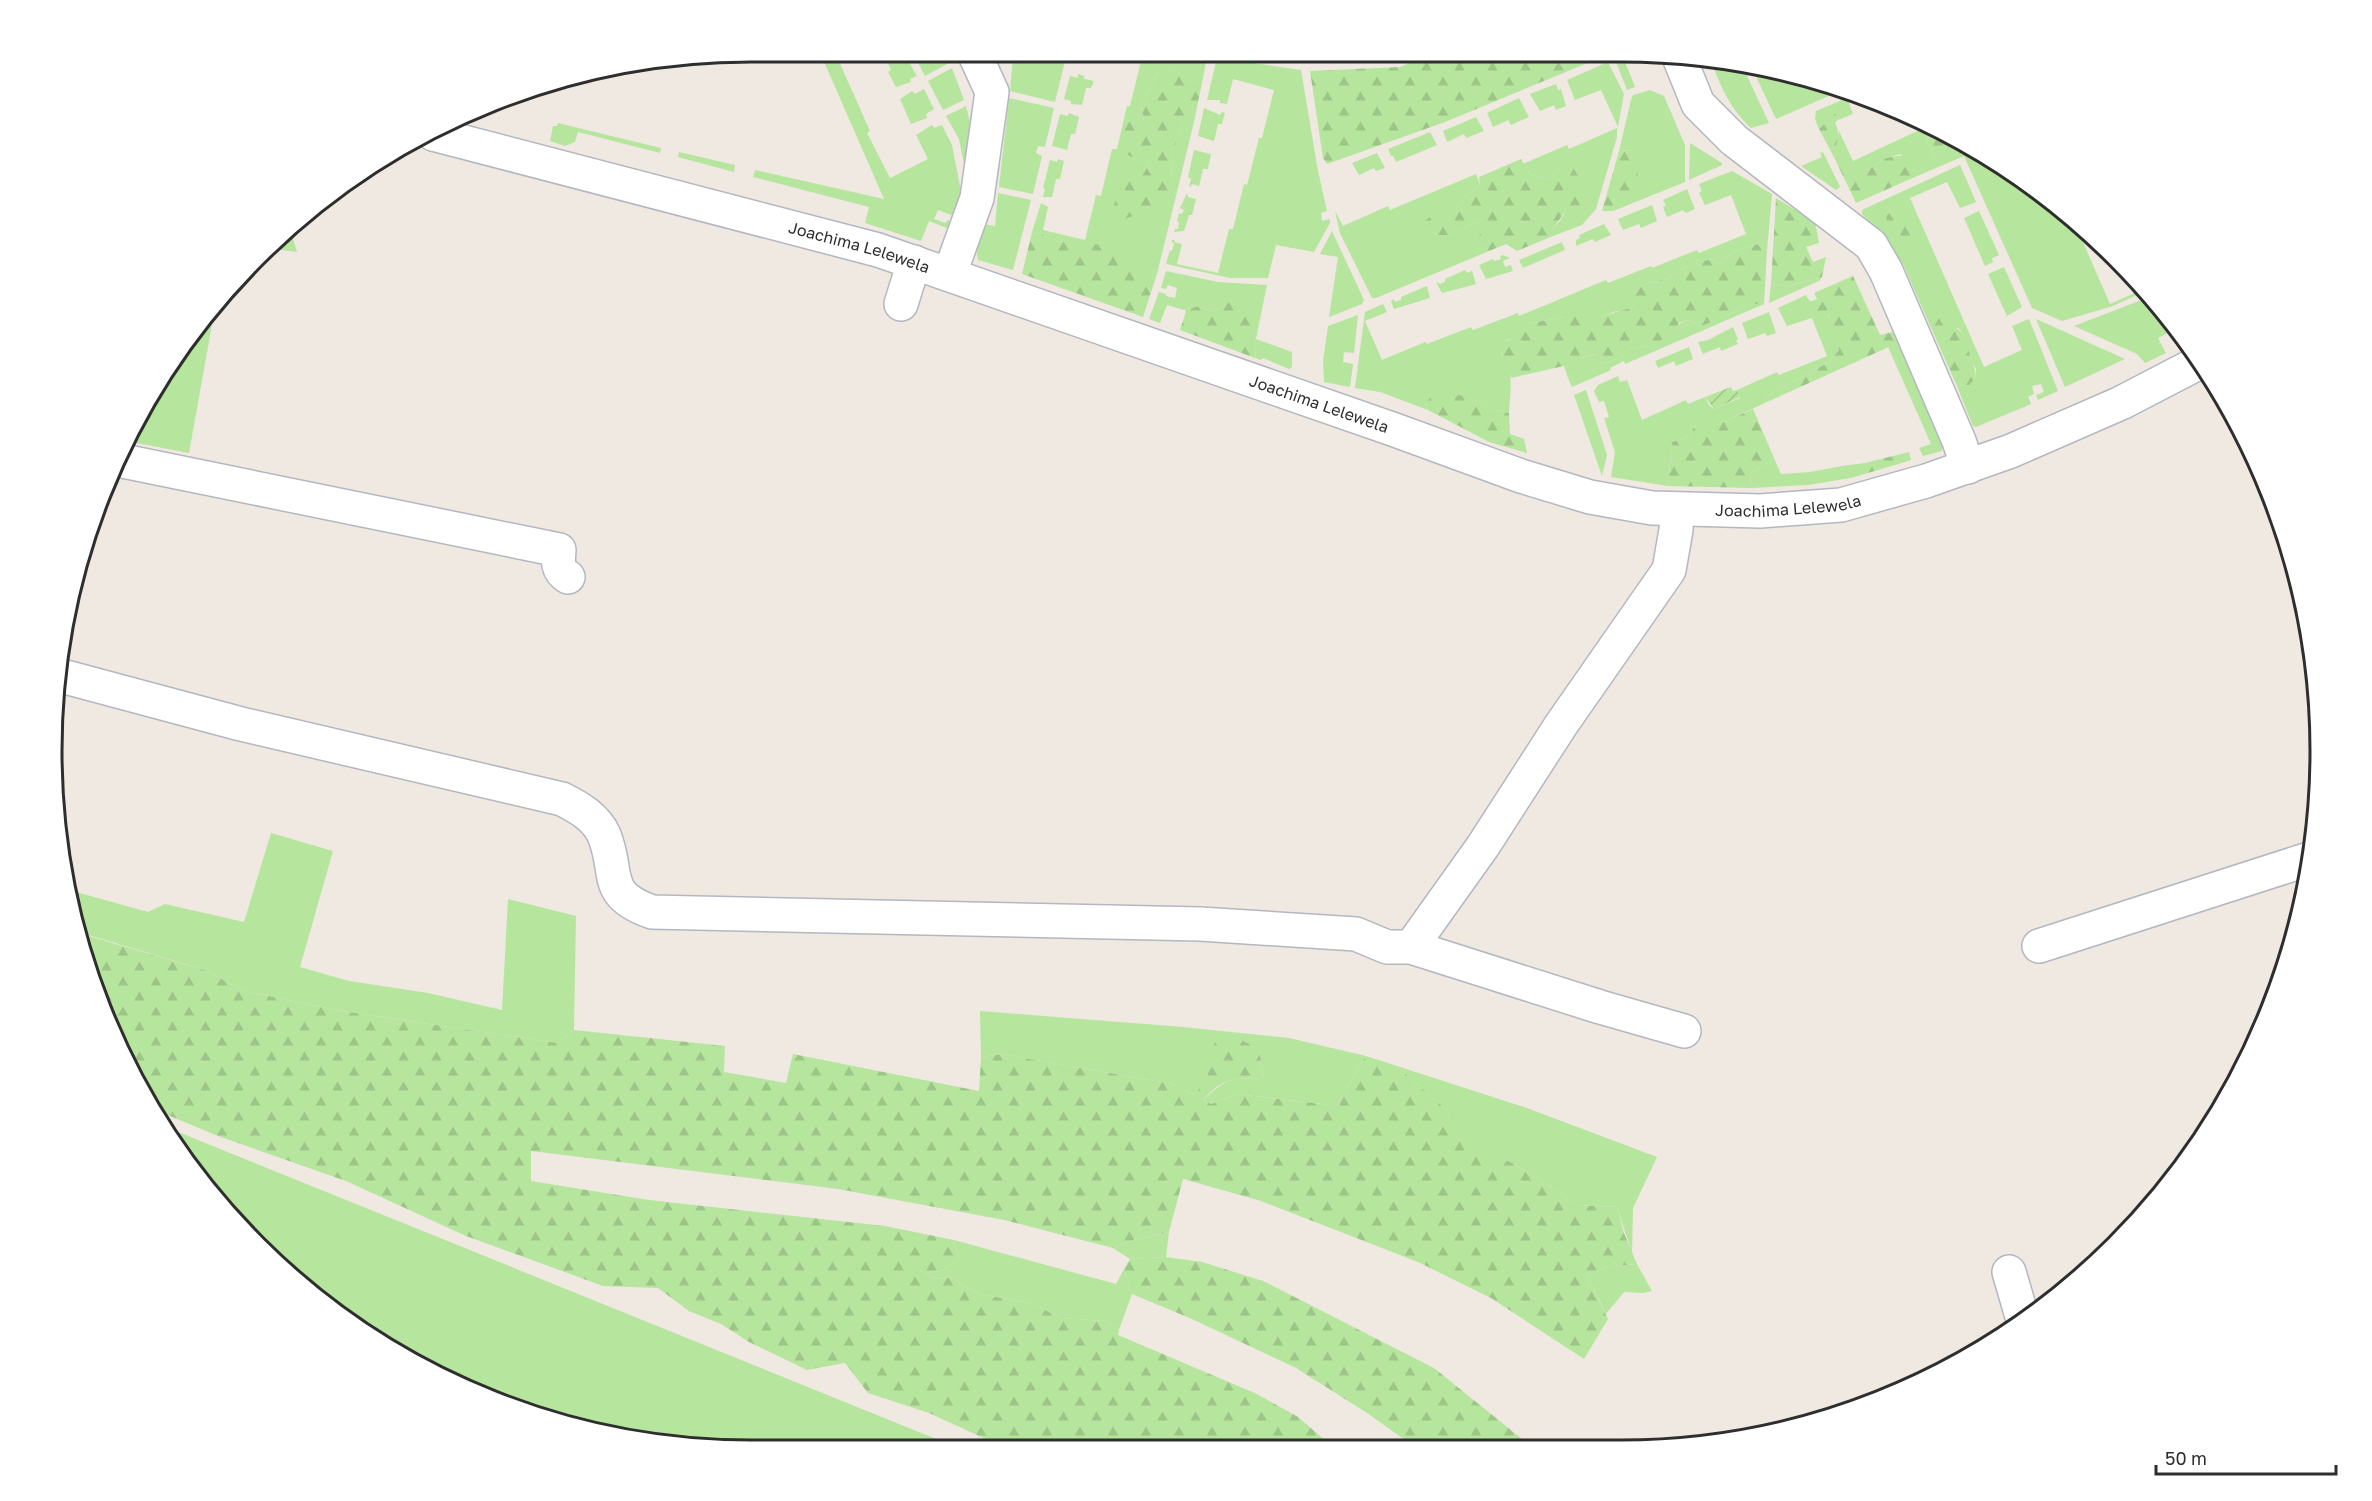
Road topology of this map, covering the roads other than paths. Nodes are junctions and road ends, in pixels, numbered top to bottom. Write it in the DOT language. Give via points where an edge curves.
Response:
graph roads {
  1 [pos="978,62"];
  2 [pos="1682,64"];
  3 [pos="440,136"];
  4 [pos="914,262"];
  5 [pos="950,273"];
  6 [pos="901,304"];
  7 [pos="2193,366"];
  8 [pos="126,462"];
  9 [pos="1968,467"];
  10 [pos="1677,510"];
  11 [pos="568,577"];
  12 [pos="66,677"];
  13 [pos="2301,862"];
  14 [pos="1187,946"];
  15 [pos="2039,946"];
  16 [pos="1399,947"];
  17 [pos="1684,1031"];
  18 [pos="2009,1272"];
  19 [pos="2020,1311"];
  1 -- 5 [label="street" via="992,92 977,198"];
  2 -- 9 [label="street" via="1698,104 1734,140 1871,245 1891,281"];
  3 -- 4 [label="street, Joachima Lelewela"];
  4 -- 5 [label="street, Joachima Lelewela"];
  4 -- 6 [label="street"];
  5 -- 10 [label="street, Joachima Lelewela" via="1521,476 1590,497"];
  7 -- 9 [label="street, Joachima Lelewela" via="2121,404"];
  8 -- 11 [label="street" via="559,550 561,573"];
  9 -- 10 [label="street, Joachima Lelewela" via="1840,505 1760,511"];
  10 -- 16 [label="street" via="1669,570 1483,846"];
  12 -- 16 [label="street" via="241,724 562,799 581,809 603,833 616,887 623,898 652,912 1200,924 1356,934"];
  13 -- 15 [label="street"];
  14 -- 16 [label="street" via="1220,942 1368,952"];
  16 -- 17 [label="street"];
  18 -- 19 [label="street"];
}
